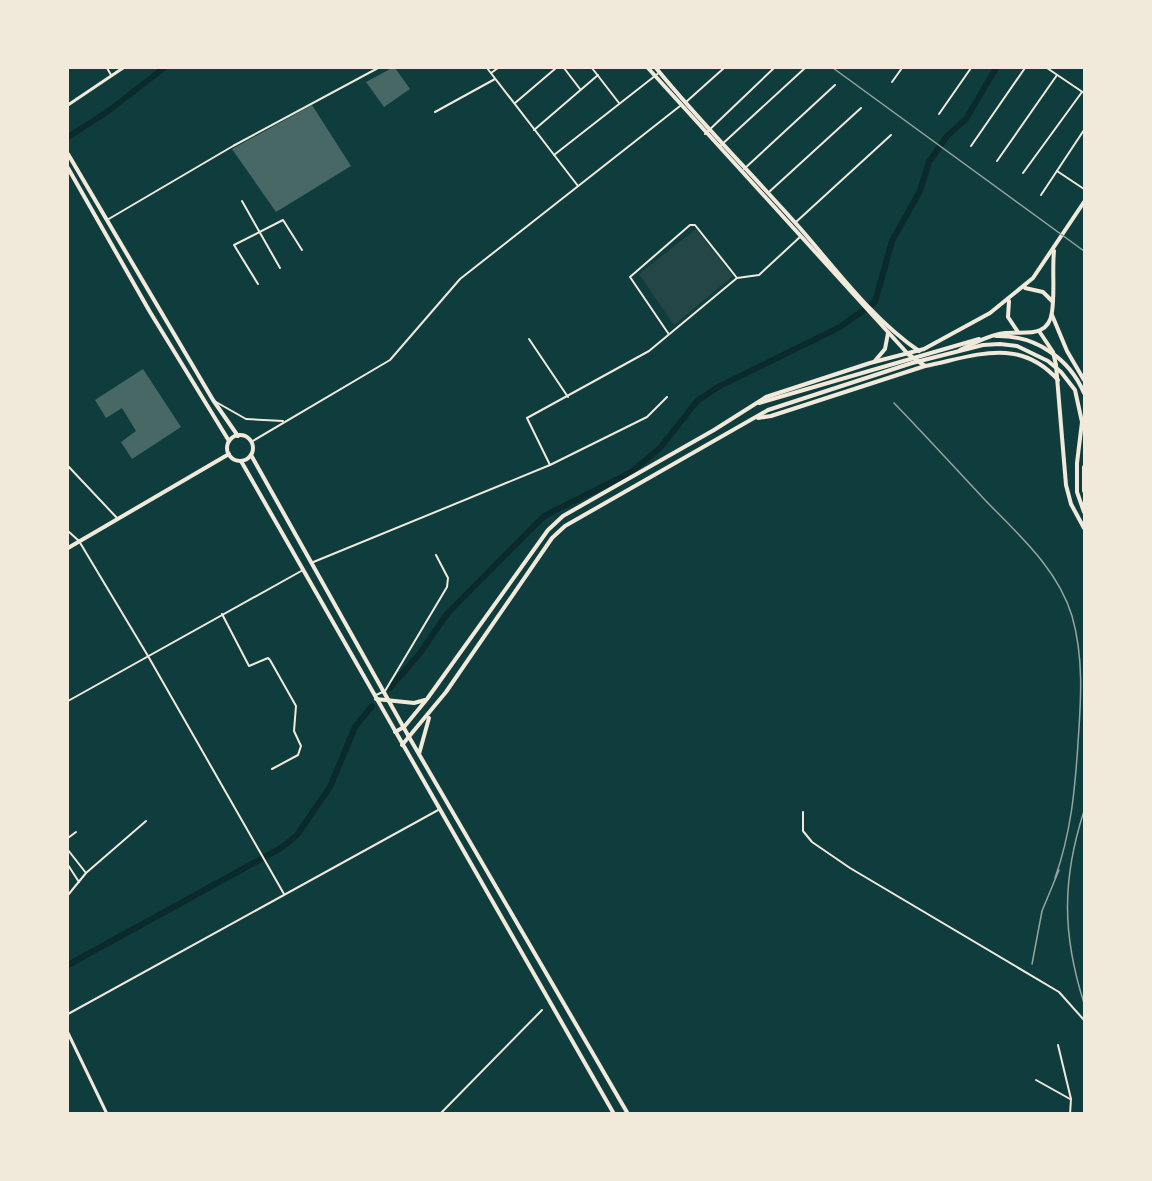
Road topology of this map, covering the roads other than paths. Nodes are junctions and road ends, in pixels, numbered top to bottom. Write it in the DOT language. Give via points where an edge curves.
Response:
graph roads {
  1 [pos="107,68"];
  2 [pos="123,68"];
  3 [pos="378,68"];
  4 [pos="487,68"];
  5 [pos="498,68"];
  6 [pos="556,68"];
  7 [pos="564,68"];
  8 [pos="592,68"];
  9 [pos="648,68"];
  10 [pos="656,68"];
  11 [pos="724,68"];
  12 [pos="774,68"];
  13 [pos="805,68"];
  14 [pos="902,68"];
  15 [pos="971,68"];
  16 [pos="1025,68"];
  17 [pos="1047,68"];
  18 [pos="660,72"];
  19 [pos="491,73"];
  20 [pos="598,75"];
  21 [pos="1057,75"];
  22 [pos="655,76"];
  23 [pos="112,77"];
  24 [pos="495,79"];
  25 [pos="892,82"];
  26 [pos="835,85"];
  27 [pos="580,90"];
  28 [pos="1083,93"];
  29 [pos="619,103"];
  30 [pos="514,104"];
  31 [pos="683,104"];
  32 [pos="68,105"];
  33 [pos="861,108"];
  34 [pos="435,112"];
  35 [pos="939,114"];
  36 [pos="534,130"];
  37 [pos="1084,130"];
  38 [pos="707,132"];
  39 [pos="891,135"];
  40 [pos="720,146"];
  41 [pos="971,146"];
  42 [pos="68,154"];
  43 [pos="554,155"];
  44 [pos="997,161"];
  45 [pos="68,168"];
  46 [pos="744,169"];
  47 [pos="1057,171"];
  48 [pos="1023,173"];
  49 [pos="578,186"];
  50 [pos="1084,189"];
  51 [pos="766,195"];
  52 [pos="1041,195"];
  53 [pos="242,201"];
  54 [pos="1084,202"];
  55 [pos="107,220"];
  56 [pos="794,225"];
  57 [pos="259,232"];
  58 [pos="801,236"];
  59 [pos="302,250"];
  60 [pos="1054,250"];
  61 [pos="280,268"];
  62 [pos="737,278"];
  63 [pos="258,284"];
  64 [pos="1023,288"];
  65 [pos="858,297"];
  66 [pos="1009,299"];
  67 [pos="1052,302"];
  68 [pos="1052,314"];
  69 [pos="1039,331"];
  70 [pos="888,333"];
  71 [pos="1018,333"];
  72 [pos="669,334"];
  73 [pos="175,335"];
  74 [pos="529,339"];
  75 [pos="167,340"];
  76 [pos="919,351"];
  77 [pos="908,354"];
  78 [pos="873,363"];
  79 [pos="925,366"];
  80 [pos="1058,380"];
  81 [pos="1084,380"];
  82 [pos="1084,393"];
  83 [pos="568,397"];
  84 [pos="667,397"];
  85 [pos="213,400"];
  86 [pos="758,403"];
  87 [pos="754,418"];
  88 [pos="284,421"];
  89 [pos="238,436"];
  90 [pos="229,441"];
  91 [pos="251,442"];
  92 [pos="229,454"];
  93 [pos="251,455"];
  94 [pos="241,461"];
  95 [pos="550,465"];
  96 [pos="68,466"];
  97 [pos="1084,466"];
  98 [pos="1084,491"];
  99 [pos="1084,512"];
  100 [pos="118,519"];
  101 [pos="1084,528"];
  102 [pos="68,531"];
  103 [pos="79,541"];
  104 [pos="68,548"];
  105 [pos="436,555"];
  106 [pos="311,563"];
  107 [pos="303,570"];
  108 [pos="222,614"];
  109 [pos="148,656"];
  110 [pos="385,691"];
  111 [pos="375,697"];
  112 [pos="427,699"];
  113 [pos="68,701"];
  114 [pos="389,701"];
  115 [pos="433,709"];
  116 [pos="404,727"];
  117 [pos="395,732"];
  118 [pos="409,737"];
  119 [pos="402,745"];
  120 [pos="419,755"];
  121 [pos="272,768"];
  122 [pos="440,809"];
  123 [pos="803,812"];
  124 [pos="146,821"];
  125 [pos="76,832"];
  126 [pos="68,838"];
  127 [pos="68,850"];
  128 [pos="68,865"];
  129 [pos="86,873"];
  130 [pos="78,882"];
  131 [pos="284,894"];
  132 [pos="68,895"];
  133 [pos="542,1010"];
  134 [pos="68,1014"];
  135 [pos="1084,1020"];
  136 [pos="68,1033"];
  137 [pos="1058,1046"];
  138 [pos="1036,1080"];
  139 [pos="1071,1099"];
  140 [pos="107,1113"];
  141 [pos="440,1113"];
  142 [pos="614,1113"];
  143 [pos="627,1113"];
  144 [pos="1070,1113"];
  1 -- 23 [label="street"];
  2 -- 23 [label="street"];
  3 -- 55 [label="street"];
  4 -- 19 [label="street"];
  5 -- 19 [label="street"];
  6 -- 30 [label="street"];
  7 -- 27 [label="street"];
  8 -- 20 [label="street"];
  9 -- 22 [label="main road"];
  10 -- 18 [label="main road"];
  11 -- 31 [label="street"];
  12 -- 38 [label="street"];
  13 -- 40 [label="street"];
  14 -- 25 [label="street"];
  15 -- 35 [label="street"];
  16 -- 41 [label="street"];
  17 -- 21 [label="street"];
  18 -- 22 [label="street"];
  18 -- 31 [label="main road"];
  19 -- 24 [label="street"];
  20 -- 27 [label="street"];
  20 -- 29 [label="street"];
  21 -- 28 [label="street"];
  21 -- 44 [label="street"];
  22 -- 29 [label="street"];
  22 -- 31 [label="main road"];
  23 -- 32 [label="street"];
  24 -- 30 [label="street"];
  24 -- 34 [label="street"];
  26 -- 46 [label="street"];
  27 -- 36 [label="street"];
  28 -- 48 [label="street"];
  29 -- 43 [label="street"];
  30 -- 36 [label="street"];
  31 -- 38 [label="main road"];
  31 -- 49 [label="street"];
  33 -- 51 [label="street"];
  36 -- 43 [label="street"];
  37 -- 47 [label="street"];
  38 -- 40 [label="main road"];
  39 -- 56 [label="street"];
  40 -- 46 [label="main road"];
  42 -- 55 [label="main road"];
  43 -- 49 [label="street"];
  45 -- 75 [label="main road"];
  46 -- 51 [label="main road"];
  47 -- 50 [label="street"];
  47 -- 52 [label="street"];
  49 -- 88 [label="street" via="460,279 390,360"];
  51 -- 56 [label="main road"];
  53 -- 57 [label="street"];
  54 -- 60 [label="main road"];
  55 -- 73 [label="main road"];
  56 -- 58 [label="main road"];
  56 -- 65 [label="main road"];
  57 -- 59 [label="street" via="283,220"];
  57 -- 61 [label="street"];
  57 -- 63 [label="street" via="234,245"];
  58 -- 62 [label="street" via="759,275"];
  58 -- 65 [label="main road"];
  60 -- 64 [label="main road"];
  60 -- 67 [label="main road"];
  62 -- 72 [label="street"];
  62 -- 72 [label="street" via="696,225 690,225 630,277"];
  64 -- 66 [label="main road"];
  64 -- 67 [label="main road" via="1037,289"];
  65 -- 70 [label="main road"];
  65 -- 76 [label="main road"];
  66 -- 71 [label="main road" via="1008,317"];
  66 -- 76 [label="main road" via="956,334"];
  67 -- 68 [label="main road"];
  68 -- 69 [label="main road"];
  68 -- 81 [label="main road"];
  69 -- 71 [label="main road"];
  69 -- 80 [label="main road" via="1053,352"];
  70 -- 77 [label="main road"];
  70 -- 78 [label="main road" via="885,349"];
  71 -- 79 [label="main road" via="992,336"];
  72 -- 83 [label="street" via="649,351"];
  73 -- 75 [label="main road"];
  73 -- 85 [label="main road"];
  74 -- 83 [label="street"];
  75 -- 90 [label="main road"];
  76 -- 77 [label="main road"];
  77 -- 78 [label="main road"];
  77 -- 79 [label="main road"];
  78 -- 86 [label="main road" via="772,394"];
  79 -- 80 [label="main road" via="1014,352 1037,361"];
  79 -- 87 [label="main road" via="771,416"];
  80 -- 101 [label="main road" via="1066,485"];
  82 -- 86 [label="main road" via="1073,372 1049,351 1018,338 1001,336 964,343"];
  83 -- 95 [label="street" via="527,418"];
  84 -- 95 [label="street" via="647,417"];
  85 -- 88 [label="street" via="246,419"];
  85 -- 89 [label="main road"];
  86 -- 112 [label="main road" via="585,503 548,530"];
  87 -- 99 [label="main road" via="768,410 932,358 983,345 1017,346 1061,372 1078,398 1082,422 1076,477"];
  87 -- 115 [label="main road" via="565,526 552,538"];
  88 -- 91 [label="street"];
  89 -- 90 [label="main road"];
  89 -- 91 [label="main road"];
  90 -- 92 [label="main road"];
  91 -- 93 [label="main road"];
  92 -- 94 [label="main road"];
  92 -- 100 [label="main road"];
  93 -- 94 [label="main road"];
  93 -- 106 [label="main road"];
  94 -- 107 [label="main road"];
  95 -- 106 [label="street"];
  96 -- 100 [label="street"];
  97 -- 98 [label="main road"];
  100 -- 103 [label="main road"];
  102 -- 103 [label="street"];
  103 -- 104 [label="main road"];
  103 -- 109 [label="street"];
  105 -- 110 [label="street" via="448,578 447,586"];
  106 -- 110 [label="main road"];
  107 -- 108 [label="street"];
  107 -- 111 [label="main road"];
  108 -- 109 [label="street"];
  108 -- 121 [label="street" via="249,666 268,658 296,706 294,731 300,751"];
  109 -- 113 [label="street"];
  109 -- 131 [label="street"];
  110 -- 111 [label="street"];
  110 -- 114 [label="main road"];
  111 -- 114 [label="main road"];
  111 -- 117 [label="main road"];
  112 -- 114 [label="main road" via="414,703"];
  112 -- 116 [label="main road"];
  114 -- 116 [label="main road"];
  115 -- 118 [label="main road"];
  115 -- 120 [label="main road"];
  116 -- 117 [label="main road"];
  116 -- 118 [label="main road"];
  117 -- 119 [label="main road"];
  118 -- 119 [label="main road"];
  118 -- 120 [label="main road"];
  119 -- 122 [label="main road"];
  120 -- 143 [label="main road"];
  122 -- 131 [label="street"];
  122 -- 142 [label="main road"];
  123 -- 135 [label="street" via="803,831 812,842 1059,992"];
  124 -- 129 [label="street"];
  125 -- 126 [label="street"];
  127 -- 129 [label="street"];
  128 -- 130 [label="street"];
  129 -- 130 [label="street"];
  130 -- 132 [label="street"];
  131 -- 134 [label="street"];
  133 -- 141 [label="street"];
  136 -- 140 [label="street"];
  137 -- 139 [label="street"];
  138 -- 139 [label="street"];
  139 -- 144 [label="street"];
}
